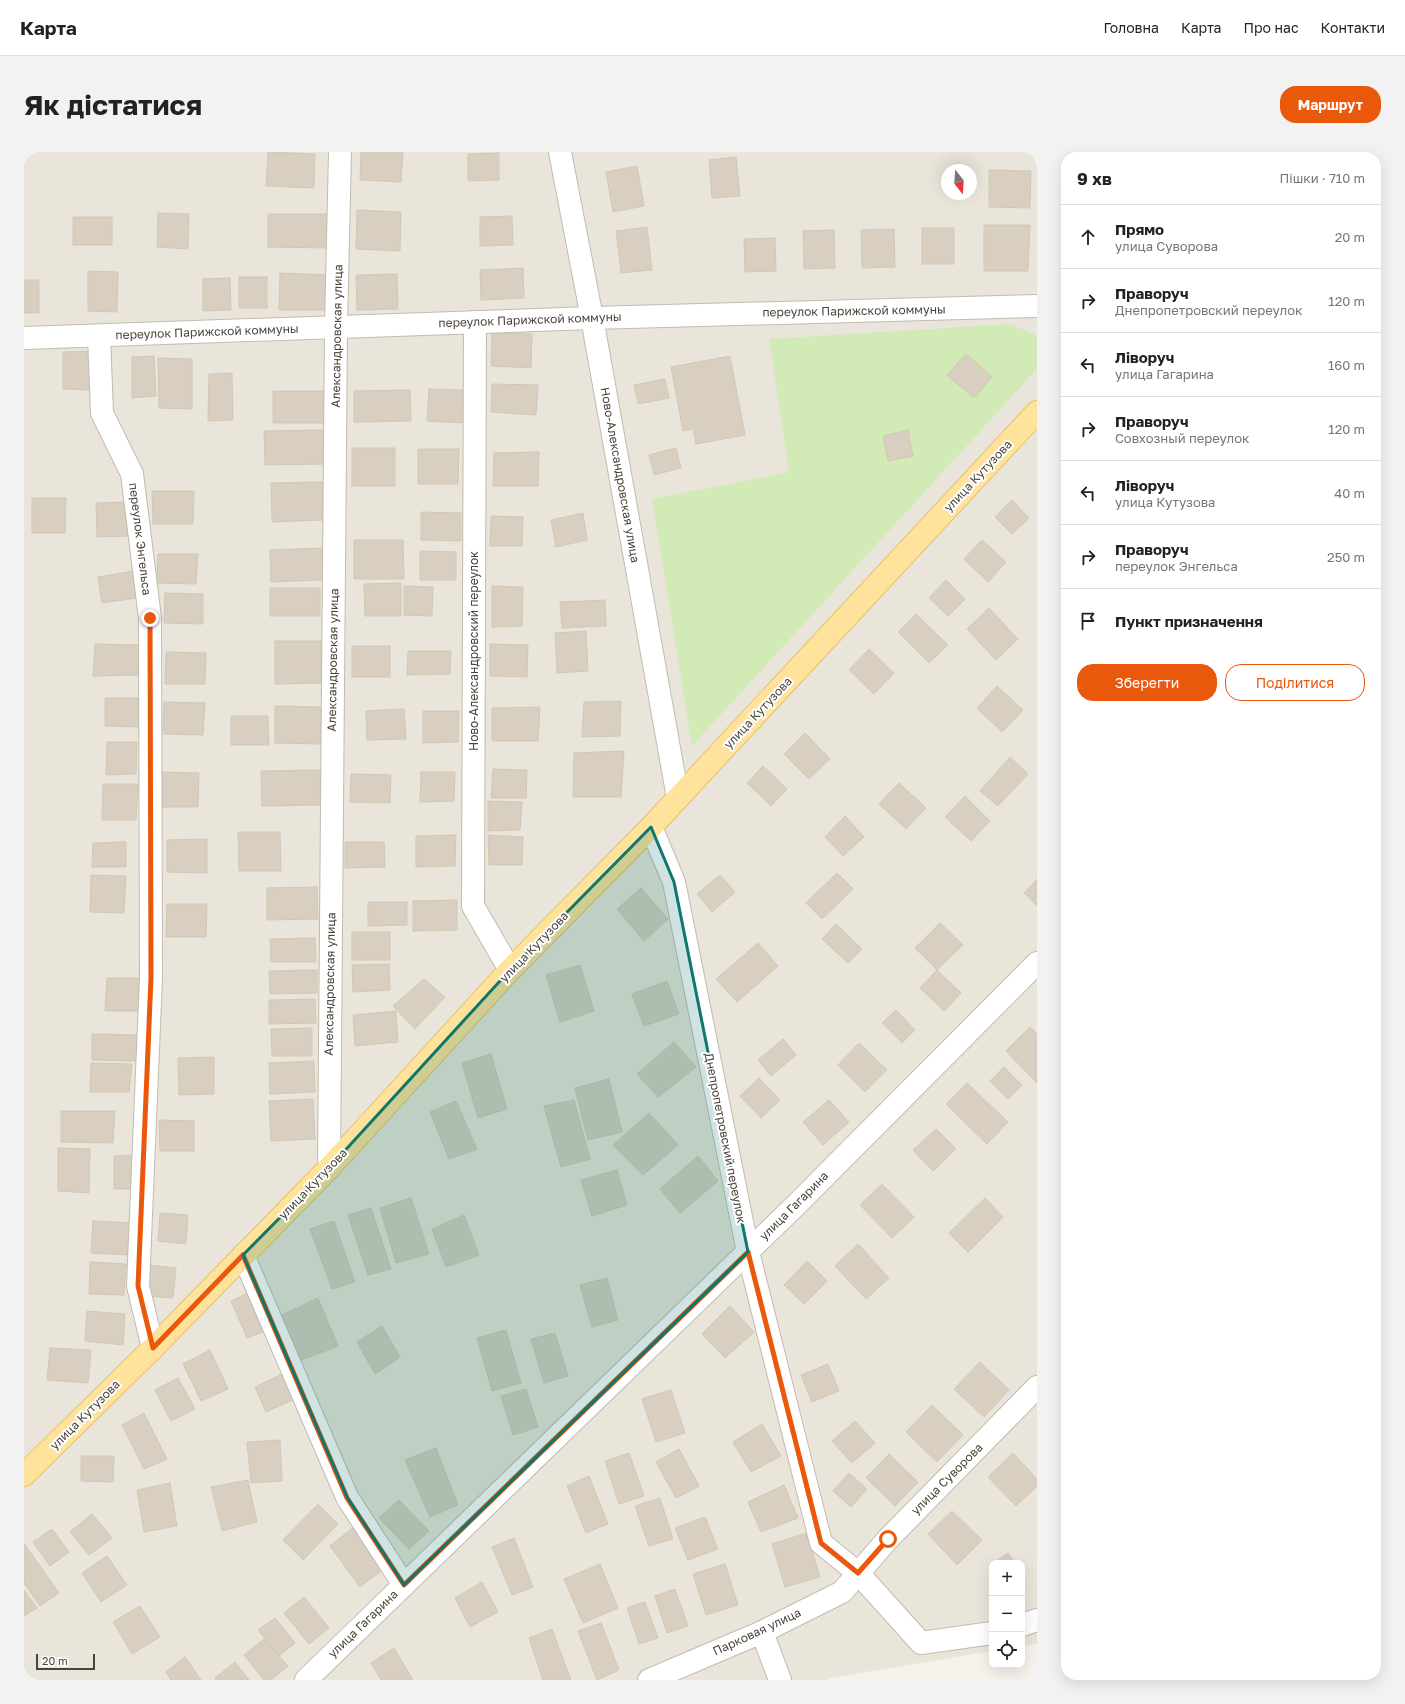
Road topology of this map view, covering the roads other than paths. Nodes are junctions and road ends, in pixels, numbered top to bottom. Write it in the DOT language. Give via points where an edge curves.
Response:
graph roads {
  1 [pos="340,152"];
  2 [pos="560,152"];
  3 [pos="1037,306"];
  4 [pos="592,318"];
  5 [pos="475,322"];
  6 [pos="336,327"];
  7 [pos="99,336"];
  8 [pos="24,338"];
  9 [pos="1037,412"];
  10 [pos="678,798"];
  11 [pos="651,827"];
  12 [pos="1037,963"];
  13 [pos="510,970"];
  14 [pos="328,1168"];
  15 [pos="748,1252"];
  16 [pos="243,1255"];
  17 [pos="153,1348"];
  18 [pos="1037,1387"];
  19 [pos="24,1475"];
  20 [pos="858,1573"];
  21 [pos="404,1585"];
  22 [pos="1037,1620"];
  23 [pos="1025,1624"];
  24 [pos="762,1632"];
  25 [pos="989,1633"];
  26 [pos="306,1680"];
  27 [pos="649,1680"];
  28 [pos="780,1680"];
  1 -- 6 [label="street, Александровская улица"];
  2 -- 4 [label="street, Ново-Александровская улица"];
  3 -- 4 [label="street, переулок Парижской коммуны"];
  4 -- 5 [label="street, переулок Парижской коммуны"];
  4 -- 10 [label="street, Ново-Александровская улица"];
  5 -- 6 [label="street, переулок Парижской коммуны"];
  5 -- 13 [label="street, Ново-Александровский переулок" via="473,906"];
  6 -- 7 [label="street, переулок Парижской коммуны"];
  6 -- 14 [label="street, Александровская улица"];
  7 -- 8 [label="street, переулок Парижской коммуны"];
  7 -- 17 [label="street, переулок Энгельса" via="102,413 132,474 150,618 151,978 138,1286"];
  9 -- 10 [label="main road, улица Кутузова"];
  10 -- 11 [label="main road, улица Кутузова"];
  11 -- 13 [label="main road, улица Кутузова"];
  11 -- 15 [label="street, Днепропетровский переулок" via="674,882"];
  12 -- 15 [label="street, улица Гагарина"];
  13 -- 14 [label="main road, улица Кутузова"];
  14 -- 16 [label="main road, улица Кутузова"];
  15 -- 20 [label="street, Днепропетровский переулок" via="821,1543"];
  15 -- 21 [label="street, улица Гагарина"];
  16 -- 17 [label="main road, улица Кутузова"];
  16 -- 21 [label="street" via="347,1498"];
  17 -- 19 [label="main road, улица Кутузова"];
  18 -- 20 [label="street, улица Суворова"];
  20 -- 24 [label="street, Парковая улица" via="842,1592"];
  20 -- 25 [label="street, Днепропетровский переулок" via="922,1643"];
  21 -- 26 [label="street, улица Гагарина"];
  22 -- 23 [label="street"];
  24 -- 27 [label="street, Парковая улица"];
  24 -- 28 [label="street"];
}
